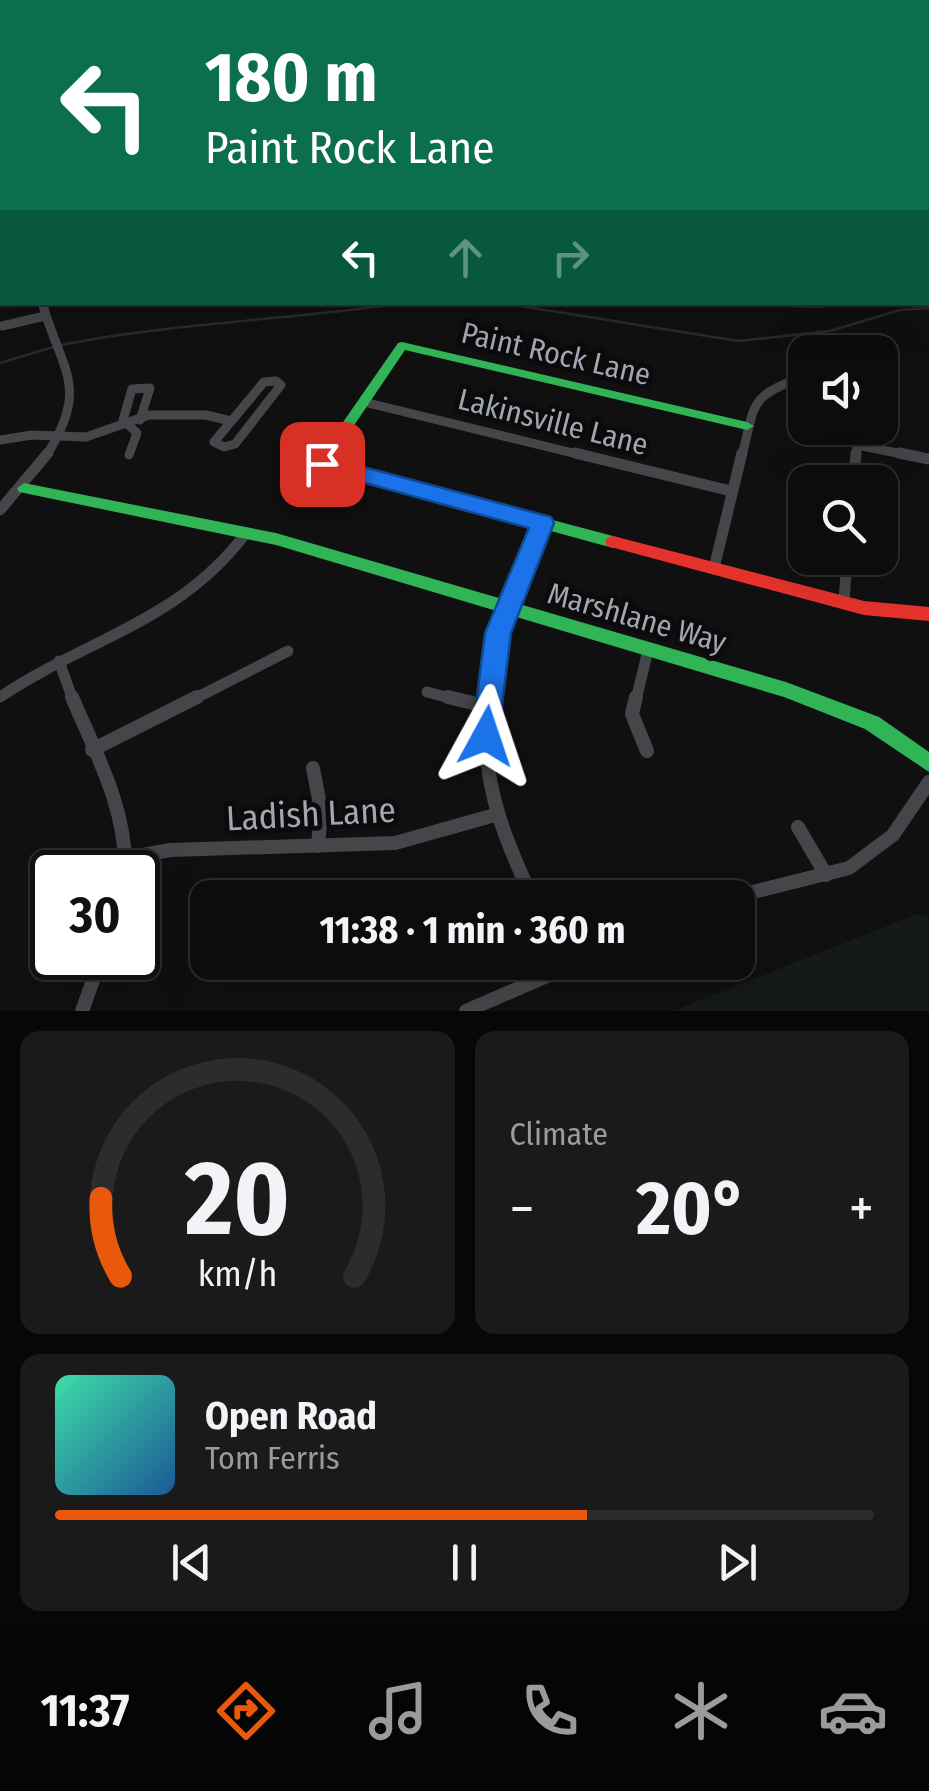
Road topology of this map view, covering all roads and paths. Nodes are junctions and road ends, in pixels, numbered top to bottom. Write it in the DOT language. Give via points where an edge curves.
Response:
graph roads {
  1 [pos="43,305"];
  2 [pos="45,316"];
  3 [pos="2,326"];
  4 [pos="788,382"];
  5 [pos="364,402"];
  6 [pos="140,420"];
  7 [pos="231,421"];
  8 [pos="129,425"];
  9 [pos="746,426"];
  10 [pos="57,436"];
  11 [pos="0,440"];
  12 [pos="857,445"];
  13 [pos="128,455"];
  14 [pos="929,460"];
  15 [pos="855,465"];
  16 [pos="24,488"];
  17 [pos="732,491"];
  18 [pos="0,510"];
  19 [pos="543,523"];
  20 [pos="246,532"];
  21 [pos="714,568"];
  22 [pos="846,575"];
  23 [pos="844,602"];
  24 [pos="507,608"];
  25 [pos="929,614"];
  26 [pos="648,650"];
  27 [pos="288,651"];
  28 [pos="59,661"];
  29 [pos="427,692"];
  30 [pos="0,697"];
  31 [pos="488,707"];
  32 [pos="92,750"];
  33 [pos="647,751"];
  34 [pos="929,763"];
  35 [pos="313,768"];
  36 [pos="929,782"];
  37 [pos="495,815"];
  38 [pos="798,827"];
  39 [pos="318,846"];
  40 [pos="123,850"];
  41 [pos="160,853"];
  42 [pos="826,875"];
  43 [pos="524,880"];
  44 [pos="755,892"];
  45 [pos="93,980"];
  46 [pos="535,980"];
  47 [pos="82,1011"];
  48 [pos="466,1011"];
  1 -- 2 [label="street"];
  2 -- 3 [label="street"];
  2 -- 10 [label="street" via="72,391"];
  4 -- 9 [label="street" via="765,391"];
  5 -- 9 [label="street, Paint Rock Lane" via="402,346"];
  5 -- 17 [label="street, Lakinsville Lane"];
  5 -- 19 [label="street, Paint Rock Lane" via="322,464"];
  6 -- 7 [label="street" via="191,414"];
  6 -- 8 [label="street"];
  6 -- 8 [label="street" via="150,388 132,389 122,420"];
  7 -- 7 [label="street" via="264,382 280,382 235,444 218,446 214,442"];
  8 -- 10 [label="street" via="86,437"];
  8 -- 13 [label="street" via="137,433"];
  9 -- 17 [label="street"];
  10 -- 11 [label="street"];
  10 -- 16 [label="street"];
  12 -- 14 [label="street"];
  12 -- 15 [label="street"];
  16 -- 18 [label="street"];
  16 -- 20 [label="street, Marshlane Way"];
  17 -- 21 [label="street"];
  19 -- 21 [label="street, Paint Rock Lane"];
  19 -- 24 [label="street"];
  20 -- 24 [label="street, Marshlane Way"];
  20 -- 28 [label="street" via="222,568 188,598"];
  21 -- 23 [label="street, Paint Rock Lane"];
  22 -- 23 [label="street"];
  23 -- 25 [label="street, Paint Rock Lane"];
  24 -- 26 [label="street, Marshlane Way"];
  24 -- 31 [label="street"];
  26 -- 33 [label="street" via="632,714"];
  26 -- 34 [label="street, Marshlane Way" via="843,709"];
  27 -- 32 [label="street"];
  28 -- 30 [label="street"];
  28 -- 32 [label="street"];
  29 -- 31 [label="street"];
  31 -- 37 [label="street" via="484,766"];
  32 -- 40 [label="street" via="116,807"];
  35 -- 39 [label="street" via="322,810"];
  36 -- 42 [label="street" via="893,835 849,868"];
  37 -- 39 [label="street, Ladish Lane" via="395,844"];
  37 -- 43 [label="street"];
  38 -- 42 [label="street"];
  39 -- 41 [label="street, Ladish Lane"];
  42 -- 44 [label="street"];
  45 -- 47 [label="street"];
  46 -- 48 [label="street"];
}
